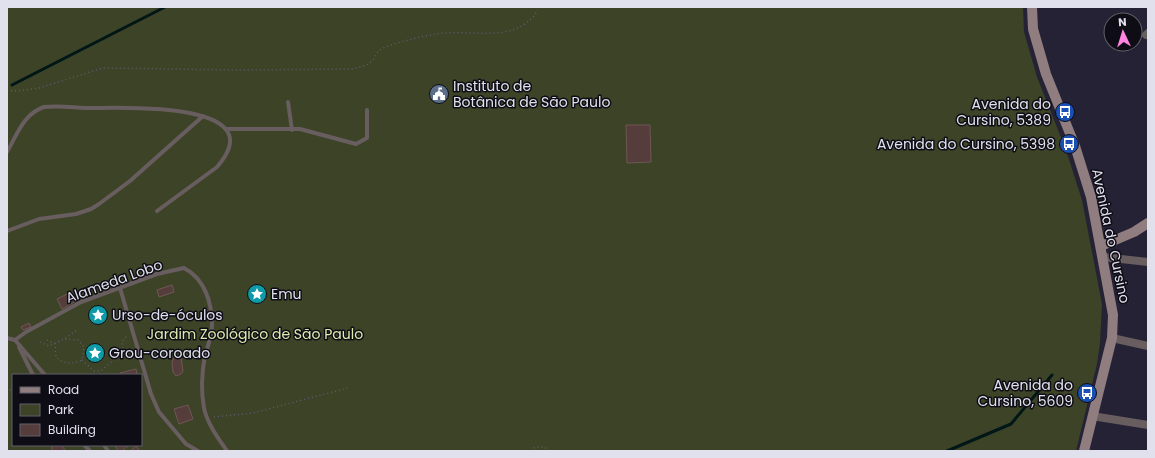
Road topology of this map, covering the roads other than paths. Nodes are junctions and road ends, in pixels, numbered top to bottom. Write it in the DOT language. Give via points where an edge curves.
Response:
graph roads {
  1 [pos="1032,7"];
  2 [pos="288,102"];
  3 [pos="367,110"];
  4 [pos="203,116"];
  5 [pos="226,130"];
  6 [pos="292,130"];
  7 [pos="7,152"];
  8 [pos="157,211"];
  9 [pos="1148,223"];
  10 [pos="7,231"];
  11 [pos="1101,246"];
  12 [pos="1103,257"];
  13 [pos="1148,262"];
  14 [pos="120,288"];
  15 [pos="7,338"];
  16 [pos="1112,338"];
  17 [pos="17,342"];
  18 [pos="1148,346"];
  19 [pos="33,374"];
  20 [pos="44,374"];
  21 [pos="1092,416"];
  22 [pos="1148,424"];
  23 [pos="198,451"];
  24 [pos="227,451"];
  25 [pos="1084,451"];
  1 -- 11 [label="main road, Avenida do Cursino" via="1033,29 1044,66 1079,157 1091,196"];
  2 -- 6 [label="lane"];
  3 -- 6 [label="lane" via="367,138 356,144 300,129"];
  4 -- 5 [label="lane"];
  4 -- 7 [label="lane" via="143,107 44,107 24,121"];
  4 -- 10 [label="lane" via="130,181 99,204 76,214 39,219"];
  5 -- 6 [label="lane"];
  5 -- 8 [label="lane" via="230,148 223,160"];
  9 -- 11 [label="main road"];
  11 -- 12 [label="main road, Avenida do Cursino"];
  12 -- 13 [label="street"];
  12 -- 16 [label="main road, Avenida do Cursino" via="1113,315"];
  14 -- 17 [label="lane, Alameda Lobo" via="81,302 26,332"];
  14 -- 23 [label="lane" via="159,412 186,444"];
  14 -- 24 [label="lane, Alameda Lobo" via="157,274 184,268 202,283 209,302 212,326 205,357 204,408"];
  15 -- 17 [label="lane"];
  16 -- 18 [label="street"];
  16 -- 21 [label="main road, Avenida do Cursino"];
  17 -- 19 [label="lane"];
  17 -- 20 [label="lane"];
  21 -- 22 [label="street"];
  21 -- 25 [label="main road, Avenida do Cursino"];
}
